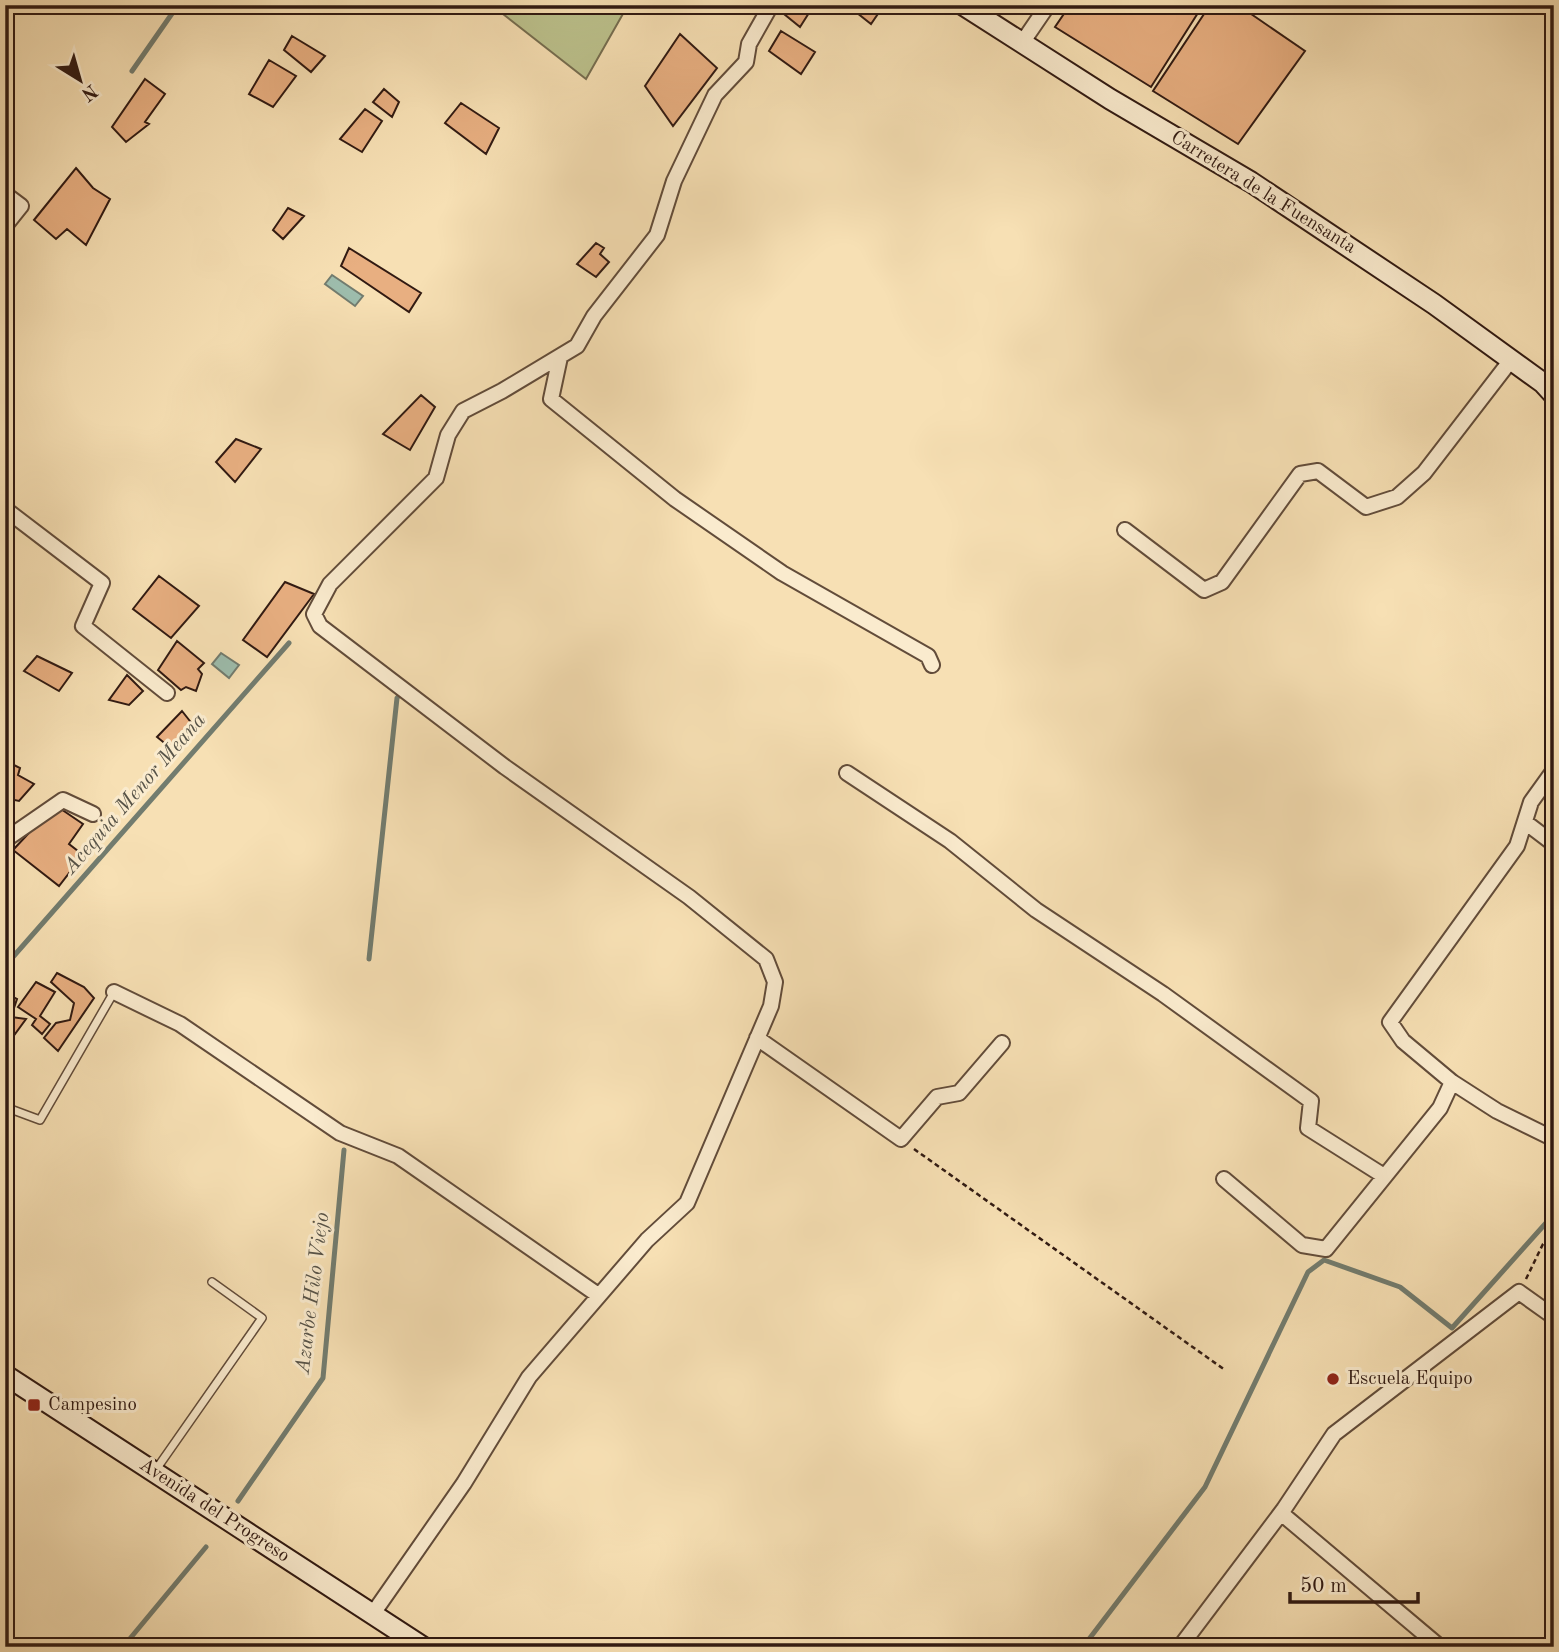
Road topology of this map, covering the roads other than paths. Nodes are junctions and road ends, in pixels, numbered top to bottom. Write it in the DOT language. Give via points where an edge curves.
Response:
graph roads {
  1 [pos="771,5"];
  2 [pos="962,5"];
  3 [pos="1048,5"];
  4 [pos="1022,43"];
  5 [pos="5,194"];
  6 [pos="5,226"];
  7 [pos="560,357"];
  8 [pos="1511,360"];
  9 [pos="1552,389"];
  10 [pos="5,509"];
  11 [pos="1125,530"];
  12 [pos="932,665"];
  13 [pos="167,693"];
  14 [pos="1554,770"];
  15 [pos="847,773"];
  16 [pos="93,814"];
  17 [pos="1525,822"];
  18 [pos="5,840"];
  19 [pos="1554,844"];
  20 [pos="114,992"];
  21 [pos="757,1038"];
  22 [pos="1002,1043"];
  23 [pos="1452,1082"];
  24 [pos="5,1107"];
  25 [pos="1554,1139"];
  26 [pos="1384,1177"];
  27 [pos="1224,1179"];
  28 [pos="212,1282"];
  29 [pos="598,1295"];
  30 [pos="1554,1317"];
  31 [pos="5,1375"];
  32 [pos="154,1472"];
  33 [pos="1281,1513"];
  34 [pos="372,1615"];
  35 [pos="423,1647"];
  36 [pos="1180,1647"];
  37 [pos="1440,1647"];
  1 -- 7 [label="street" via="749,44 746,62 715,95 674,181 657,235 594,316 577,346"];
  2 -- 4 [label="main road, Carretera de la Fuensanta"];
  3 -- 4 [label="street"];
  4 -- 8 [label="main road, Carretera de la Fuensanta" via="1251,182 1434,303"];
  5 -- 6 [label="street" via="21,206"];
  7 -- 12 [label="street" via="551,399 675,499 782,573 928,656"];
  7 -- 21 [label="street" via="463,411 448,435 436,478 330,584 314,614 320,626 505,768 689,897 766,959 775,982 771,1006"];
  8 -- 9 [label="main road, Carretera de la Fuensanta"];
  8 -- 11 [label="street" via="1424,472 1398,497 1366,507 1318,471 1300,474 1222,582 1204,590"];
  10 -- 13 [label="street" via="102,583 83,626"];
  14 -- 17 [label="street" via="1531,802"];
  15 -- 26 [label="street" via="950,841 1037,910 1311,1101 1308,1128"];
  16 -- 18 [label="street" via="62,800"];
  17 -- 19 [label="street"];
  17 -- 23 [label="street" via="1517,846 1390,1022 1403,1041"];
  20 -- 24 [label="lane" via="40,1120"];
  20 -- 29 [label="street" via="180,1024 340,1133 398,1156"];
  21 -- 22 [label="street" via="901,1139 937,1097 959,1093"];
  21 -- 29 [label="street" via="687,1203"];
  23 -- 25 [label="street"];
  23 -- 26 [label="street" via="1440,1108"];
  26 -- 27 [label="street" via="1326,1248 1302,1245"];
  28 -- 32 [label="lane" via="262,1318"];
  29 -- 34 [label="street" via="529,1377 464,1483"];
  30 -- 33 [label="street" via="1519,1293 1334,1434"];
  31 -- 32 [label="main road, Avenida del Progreso"];
  32 -- 34 [label="main road, Avenida del Progreso"];
  33 -- 36 [label="street"];
  33 -- 37 [label="street"];
  34 -- 35 [label="main road, Avenida del Progreso"];
}
